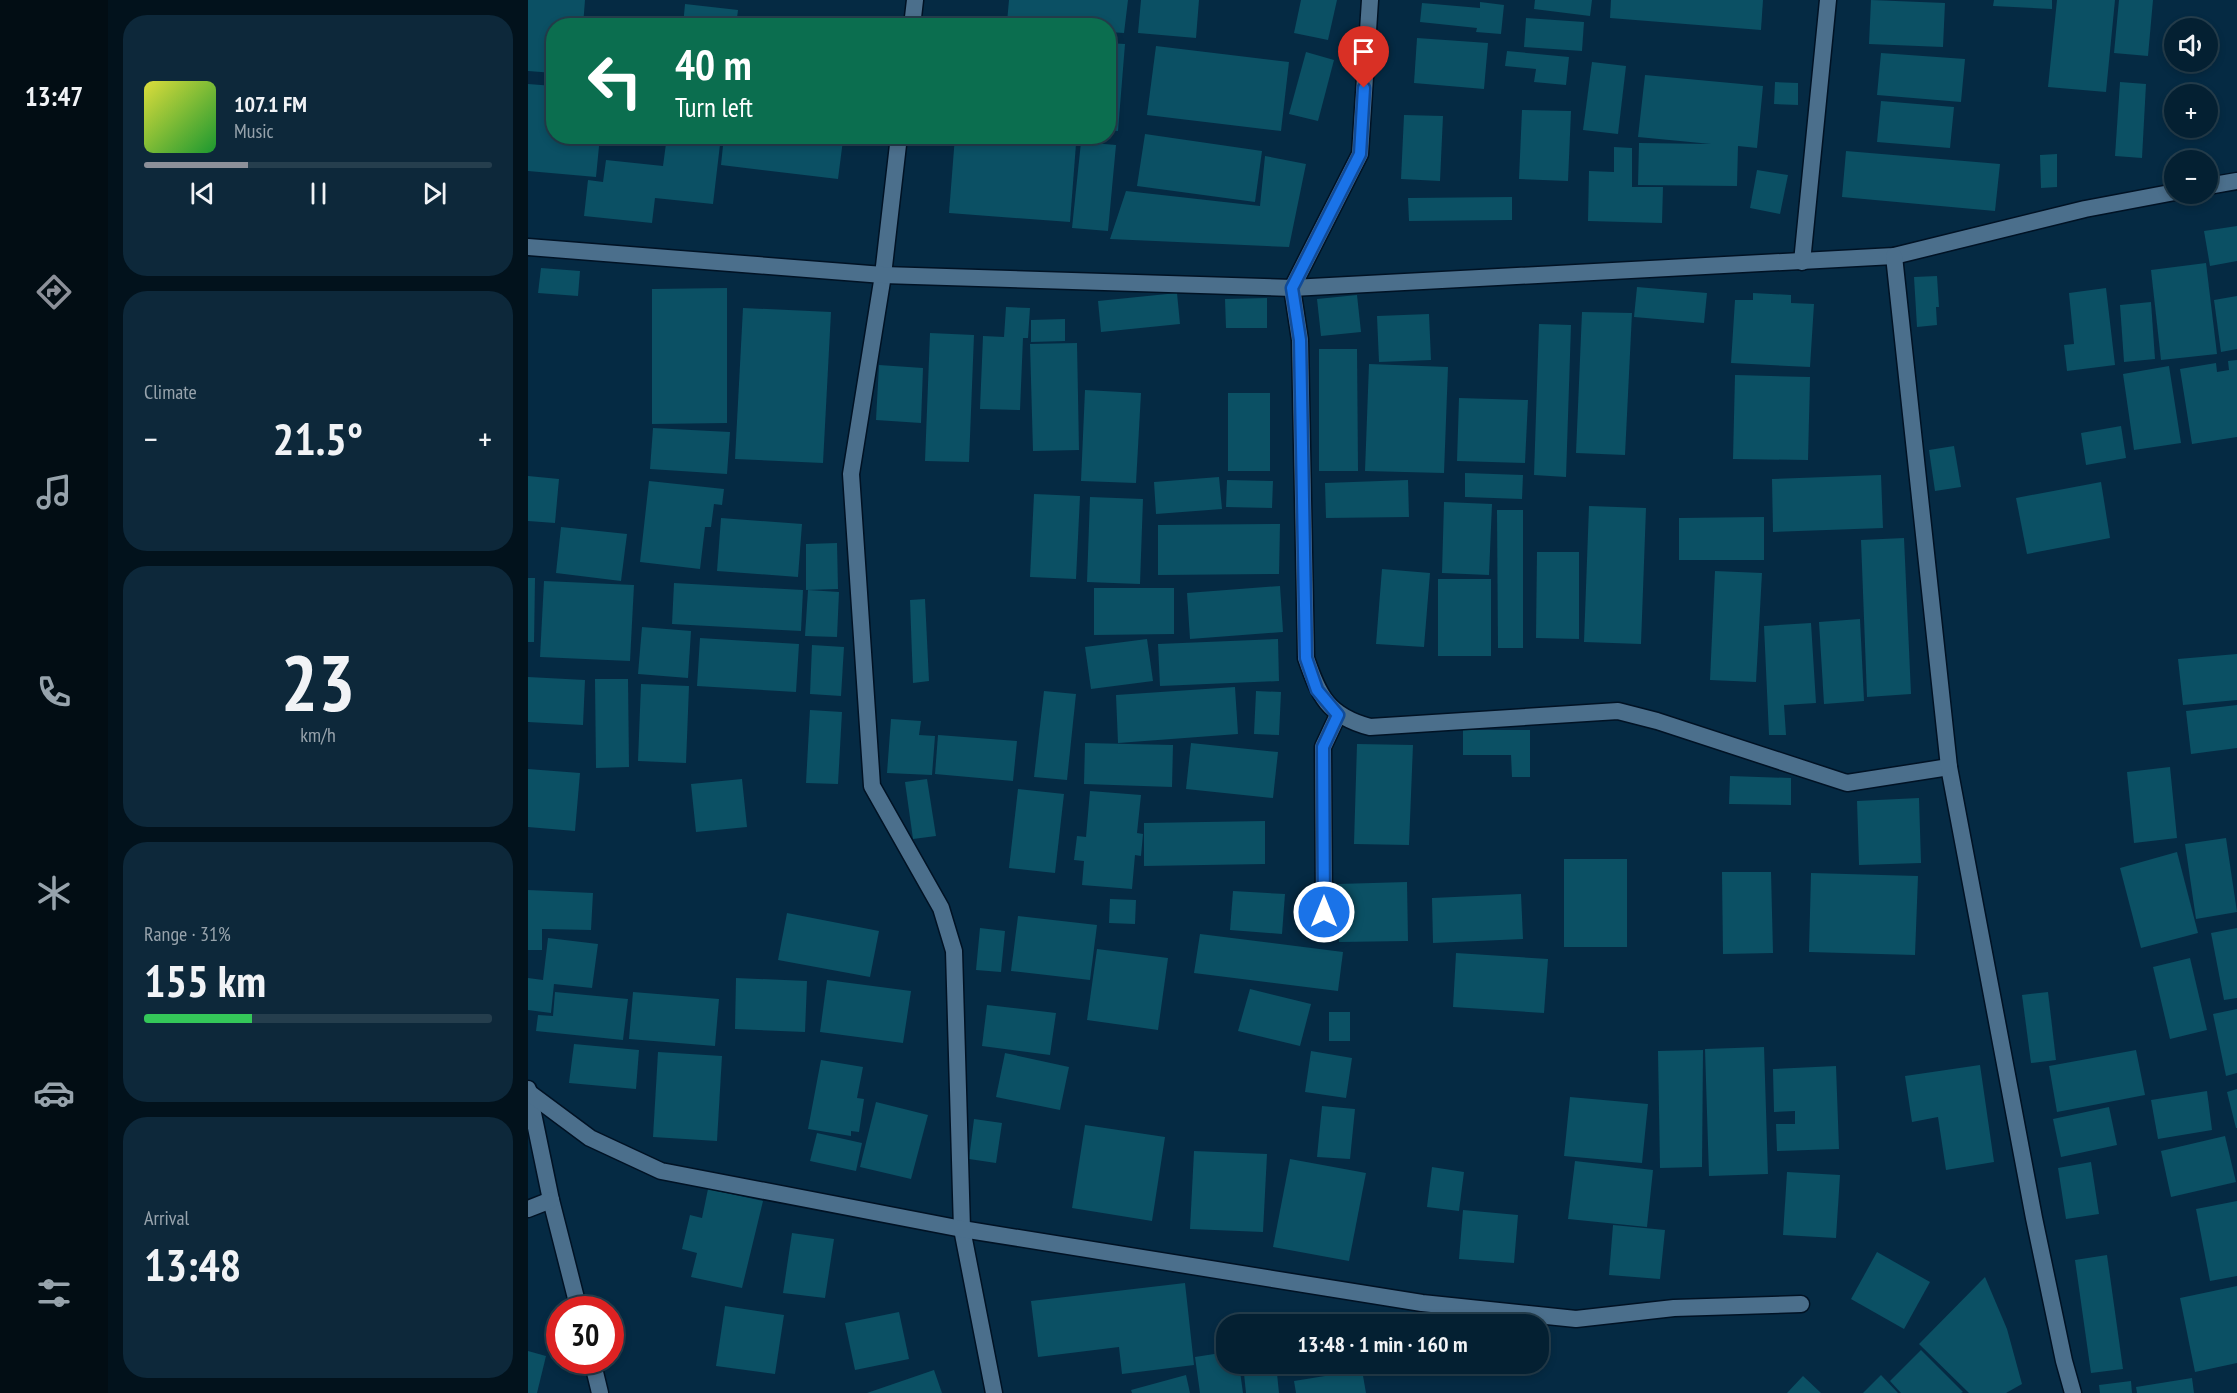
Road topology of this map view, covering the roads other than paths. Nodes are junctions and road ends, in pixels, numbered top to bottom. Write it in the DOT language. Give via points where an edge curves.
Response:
graph roads {
  1 [pos="915,0"];
  2 [pos="1370,0"];
  3 [pos="1828,0"];
  4 [pos="913,18"];
  5 [pos="898,144"];
  6 [pos="2237,181"];
  7 [pos="2218,184"];
  8 [pos="2164,194"];
  9 [pos="528,247"];
  10 [pos="1894,256"];
  11 [pos="1802,262"];
  12 [pos="883,275"];
  13 [pos="1292,288"];
  14 [pos="1338,715"];
  15 [pos="1949,767"];
  16 [pos="1324,912"];
  17 [pos="528,1091"];
  18 [pos="551,1200"];
  19 [pos="528,1209"];
  20 [pos="962,1228"];
  21 [pos="575,1296"];
  22 [pos="1801,1304"];
  23 [pos="595,1374"];
  24 [pos="600,1393"];
  25 [pos="994,1393"];
  26 [pos="2073,1393"];
  1 -- 4 [label="street"];
  2 -- 13 [label="street" via="1360,154"];
  3 -- 11 [label="street"];
  5 -- 12 [label="street"];
  6 -- 7 [label="street"];
  8 -- 10 [label="street" via="2085,209"];
  9 -- 12 [label="street"];
  10 -- 11 [label="street"];
  10 -- 15 [label="street"];
  11 -- 13 [label="street"];
  12 -- 13 [label="street"];
  12 -- 20 [label="street" via="851,474 872,786 941,908 954,951"];
  13 -- 14 [label="street" via="1300,340 1306,658 1317,690"];
  14 -- 15 [label="street" via="1370,727 1618,711 1847,783"];
  14 -- 16 [label="street" via="1323,747"];
  15 -- 26 [label="street" via="2034,1218"];
  17 -- 18 [label="street"];
  17 -- 20 [label="street" via="590,1138 661,1171"];
  18 -- 19 [label="street"];
  18 -- 21 [label="street"];
  20 -- 22 [label="street" via="1422,1303 1576,1319 1674,1308"];
  20 -- 25 [label="street"];
  23 -- 24 [label="street"];
}
